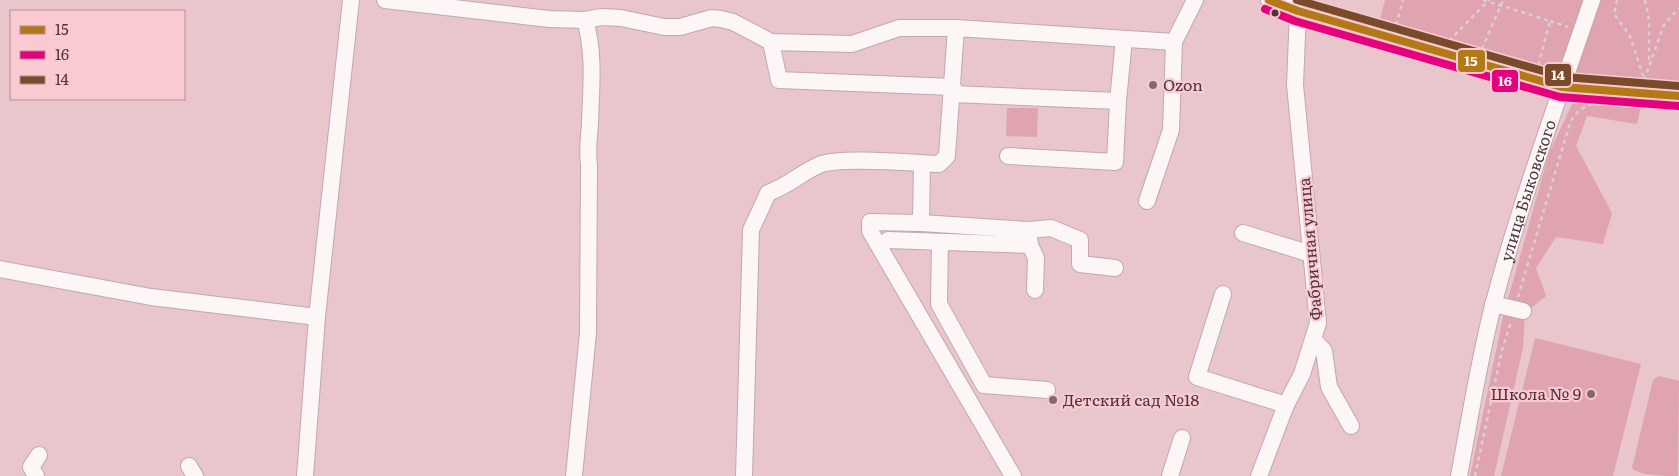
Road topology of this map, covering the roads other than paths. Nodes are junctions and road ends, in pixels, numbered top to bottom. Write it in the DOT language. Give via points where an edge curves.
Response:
graph roads {
  1 [pos="351,0"];
  2 [pos="385,0"];
  3 [pos="1195,0"];
  4 [pos="1269,0"];
  5 [pos="1592,0"];
  6 [pos="1298,11"];
  7 [pos="585,20"];
  8 [pos="956,28"];
  9 [pos="1124,39"];
  10 [pos="771,42"];
  11 [pos="1174,42"];
  12 [pos="1562,87"];
  13 [pos="953,90"];
  14 [pos="1679,96"];
  15 [pos="1118,101"];
  16 [pos="1008,156"];
  17 [pos="922,164"];
  18 [pos="1147,201"];
  19 [pos="921,223"];
  20 [pos="1243,233"];
  21 [pos="1029,238"];
  22 [pos="888,240"];
  23 [pos="940,242"];
  24 [pos="1311,254"];
  25 [pos="1115,268"];
  26 [pos="0,270"];
  27 [pos="1035,290"];
  28 [pos="1223,294"];
  29 [pos="1493,304"];
  30 [pos="1523,311"];
  31 [pos="317,317"];
  32 [pos="1313,339"];
  33 [pos="1046,390"];
  34 [pos="1286,405"];
  35 [pos="1351,426"];
  36 [pos="1182,438"];
  37 [pos="39,455"];
  38 [pos="36,476"];
  39 [pos="305,476"];
  40 [pos="574,476"];
  41 [pos="744,476"];
  42 [pos="1013,476"];
  43 [pos="1170,476"];
  44 [pos="1260,476"];
  45 [pos="1459,476"];
  1 -- 31 [label="street"];
  2 -- 7 [label="street"];
  3 -- 11 [label="street"];
  4 -- 6 [label="street"];
  5 -- 12 [label="street, улица Быковского"];
  6 -- 12 [label="street"];
  6 -- 24 [label="street, Фабричная улица" via="1295,85"];
  7 -- 10 [label="street" via="621,18 680,27 712,18 721,19"];
  7 -- 40 [label="street" via="591,42 592,69 587,152 588,333"];
  8 -- 9 [label="street"];
  8 -- 10 [label="street" via="899,28 852,44"];
  8 -- 13 [label="street"];
  9 -- 11 [label="street"];
  9 -- 15 [label="street"];
  10 -- 13 [label="street" via="779,80"];
  11 -- 18 [label="street" via="1171,130"];
  12 -- 14 [label="street" via="1642,86"];
  12 -- 29 [label="street, улица Быковского"];
  13 -- 15 [label="street"];
  13 -- 17 [label="street" via="948,156 939,164"];
  15 -- 16 [label="street" via="1115,162"];
  17 -- 19 [label="street"];
  17 -- 41 [label="street" via="856,161 820,164 786,187 768,194 751,230"];
  19 -- 21 [label="street"];
  19 -- 42 [label="street" via="870,222 870,231"];
  20 -- 24 [label="street"];
  21 -- 23 [label="street"];
  21 -- 25 [label="street" via="1051,228 1080,240 1080,264"];
  21 -- 27 [label="street" via="1036,258"];
  22 -- 23 [label="street"];
  23 -- 33 [label="street" via="939,304 984,385"];
  24 -- 32 [label="street, Фабричная улица" via="1318,323"];
  26 -- 31 [label="street" via="152,296"];
  28 -- 34 [label="street" via="1197,377"];
  29 -- 30 [label="street"];
  29 -- 45 [label="street, улица Быковского"];
  31 -- 39 [label="street"];
  32 -- 34 [label="street, Фабричная улица" via="1302,374"];
  32 -- 35 [label="street" via="1324,351 1329,387"];
  34 -- 44 [label="street, Фабричная улица"];
  36 -- 43 [label="street"];
  37 -- 38 [label="street" via="30,467"];
}
